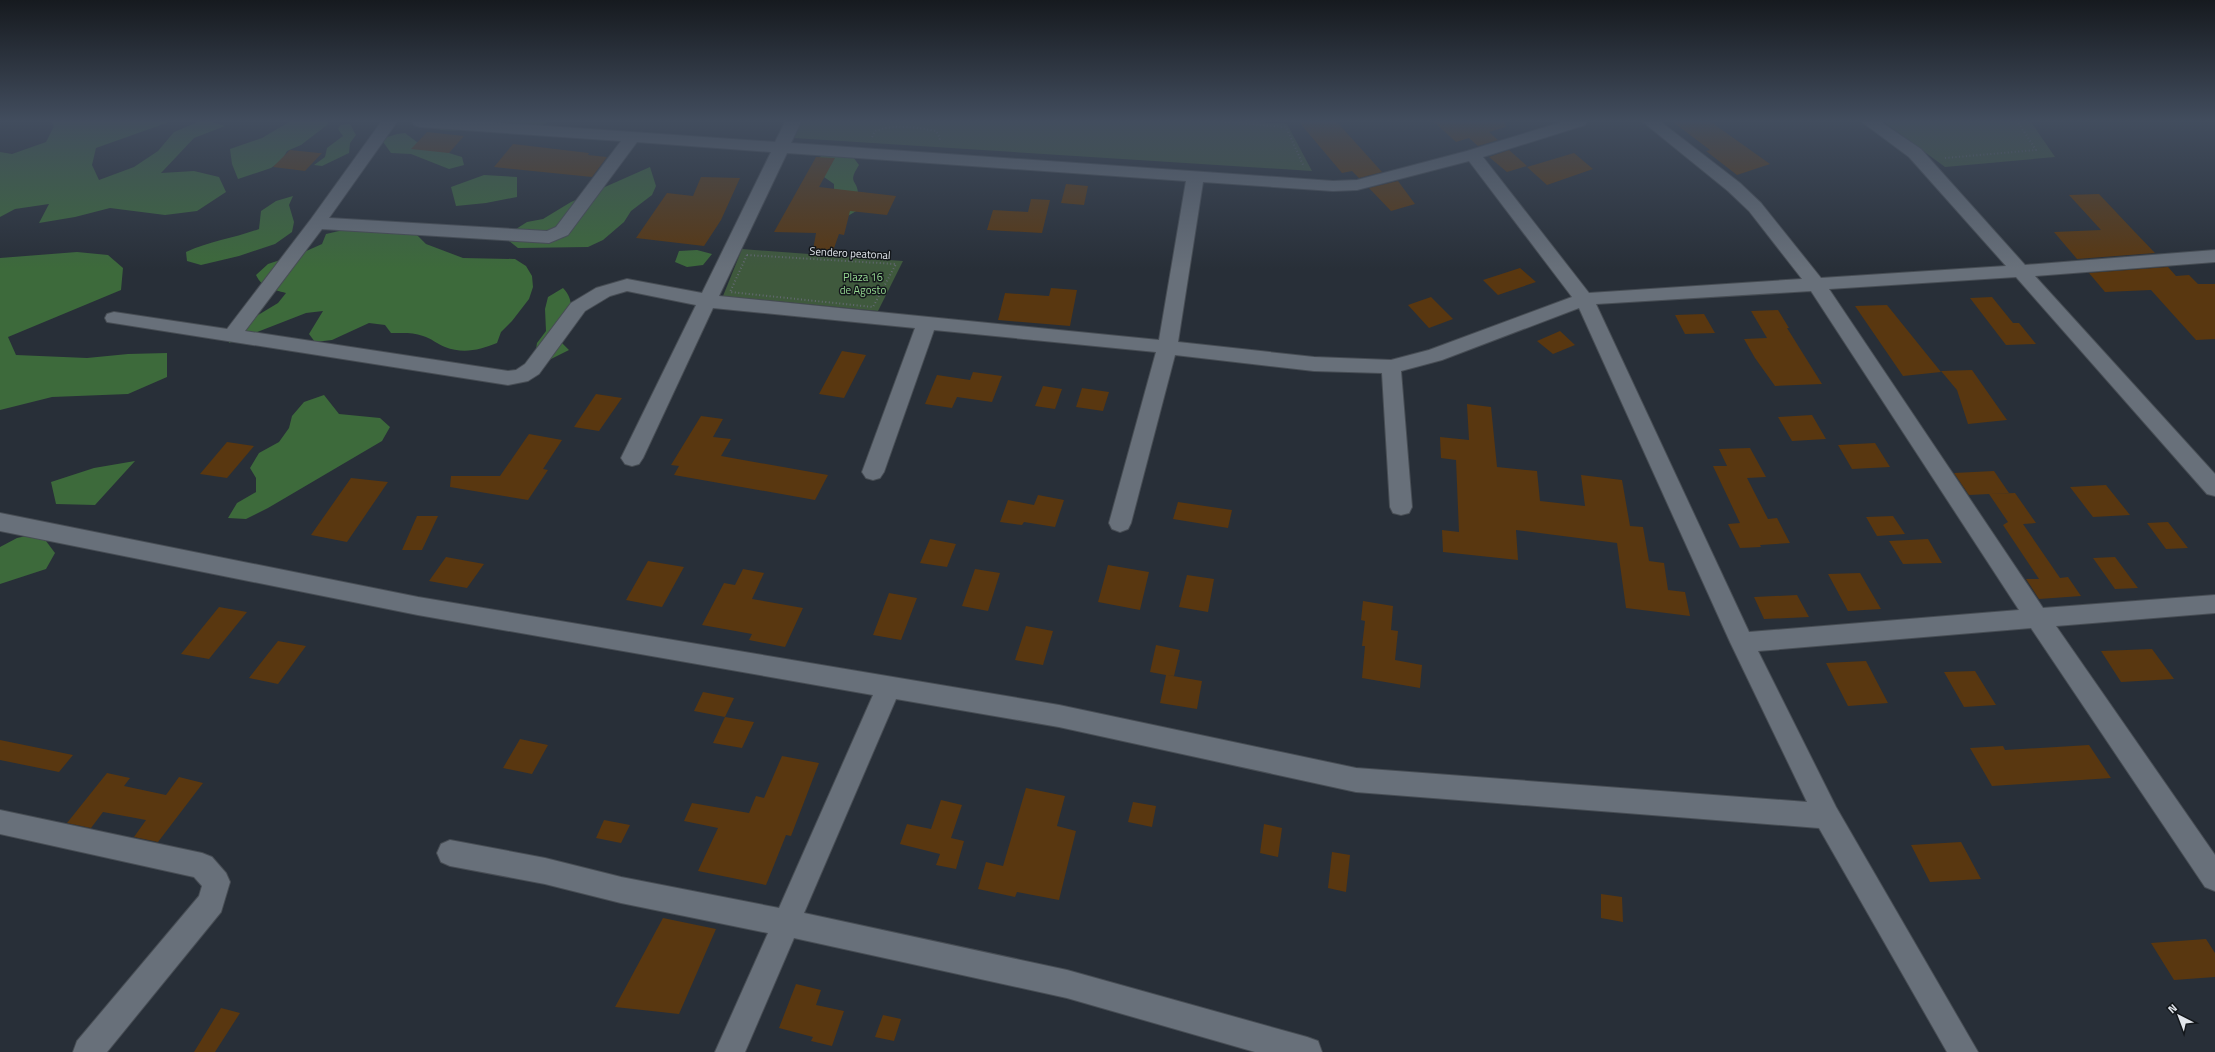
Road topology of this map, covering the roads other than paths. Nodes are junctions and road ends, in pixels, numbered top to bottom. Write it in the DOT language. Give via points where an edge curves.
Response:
graph roads {
  1 [pos="354,171"];
  2 [pos="607,171"];
  3 [pos="768,171"];
  4 [pos="1122,171"];
  5 [pos="1411,171"];
  6 [pos="1485,171"];
  7 [pos="1714,171"];
  8 [pos="1931,171"];
  9 [pos="1195,176"];
  10 [pos="317,223"];
  11 [pos="2215,256"];
  12 [pos="2022,271"];
  13 [pos="1814,283"];
  14 [pos="1584,299"];
  15 [pos="709,301"];
  16 [pos="114,318"];
  17 [pos="927,322"];
  18 [pos="232,335"];
  19 [pos="1167,346"];
  20 [pos="1390,367"];
  21 [pos="632,458"];
  22 [pos="873,472"];
  23 [pos="2215,488"];
  24 [pos="1401,507"];
  25 [pos="0,522"];
  26 [pos="1120,523"];
  27 [pos="2215,604"];
  28 [pos="2037,618"];
  29 [pos="1742,642"];
  30 [pos="889,687"];
  31 [pos="1827,816"];
  32 [pos="0,822"];
  33 [pos="450,853"];
  34 [pos="2215,878"];
  35 [pos="786,923"];
  36 [pos="88,1052"];
  37 [pos="730,1052"];
  38 [pos="1307,1052"];
  39 [pos="1963,1052"];
  1 -- 10 [label="street"];
  2 -- 10 [label="street" via="562,231 549,236"];
  3 -- 15 [label="street"];
  4 -- 9 [label="street"];
  5 -- 9 [label="street" via="1357,185 1333,186"];
  6 -- 14 [label="street"];
  7 -- 13 [label="street" via="1755,207"];
  8 -- 12 [label="street"];
  9 -- 19 [label="street"];
  10 -- 18 [label="street"];
  11 -- 12 [label="street"];
  12 -- 13 [label="street"];
  12 -- 23 [label="street"];
  13 -- 14 [label="street"];
  13 -- 28 [label="street"];
  14 -- 20 [label="street" via="1435,355"];
  14 -- 29 [label="street"];
  15 -- 17 [label="street"];
  15 -- 18 [label="street" via="627,285 603,292 578,307 532,369 521,376 508,378"];
  15 -- 21 [label="street"];
  16 -- 18 [label="street"];
  17 -- 19 [label="street"];
  17 -- 22 [label="street"];
  19 -- 20 [label="street" via="1314,364"];
  19 -- 26 [label="street"];
  20 -- 24 [label="street"];
  25 -- 30 [label="street" via="418,606"];
  27 -- 28 [label="street"];
  28 -- 29 [label="street"];
  28 -- 34 [label="street"];
  29 -- 31 [label="street"];
  30 -- 31 [label="street" via="1059,716 1356,780"];
  30 -- 35 [label="street"];
  31 -- 39 [label="street"];
  32 -- 36 [label="street" via="202,866 216,882 211,903"];
  33 -- 35 [label="street"];
  35 -- 37 [label="street"];
  35 -- 38 [label="street" via="1067,984"];
}
